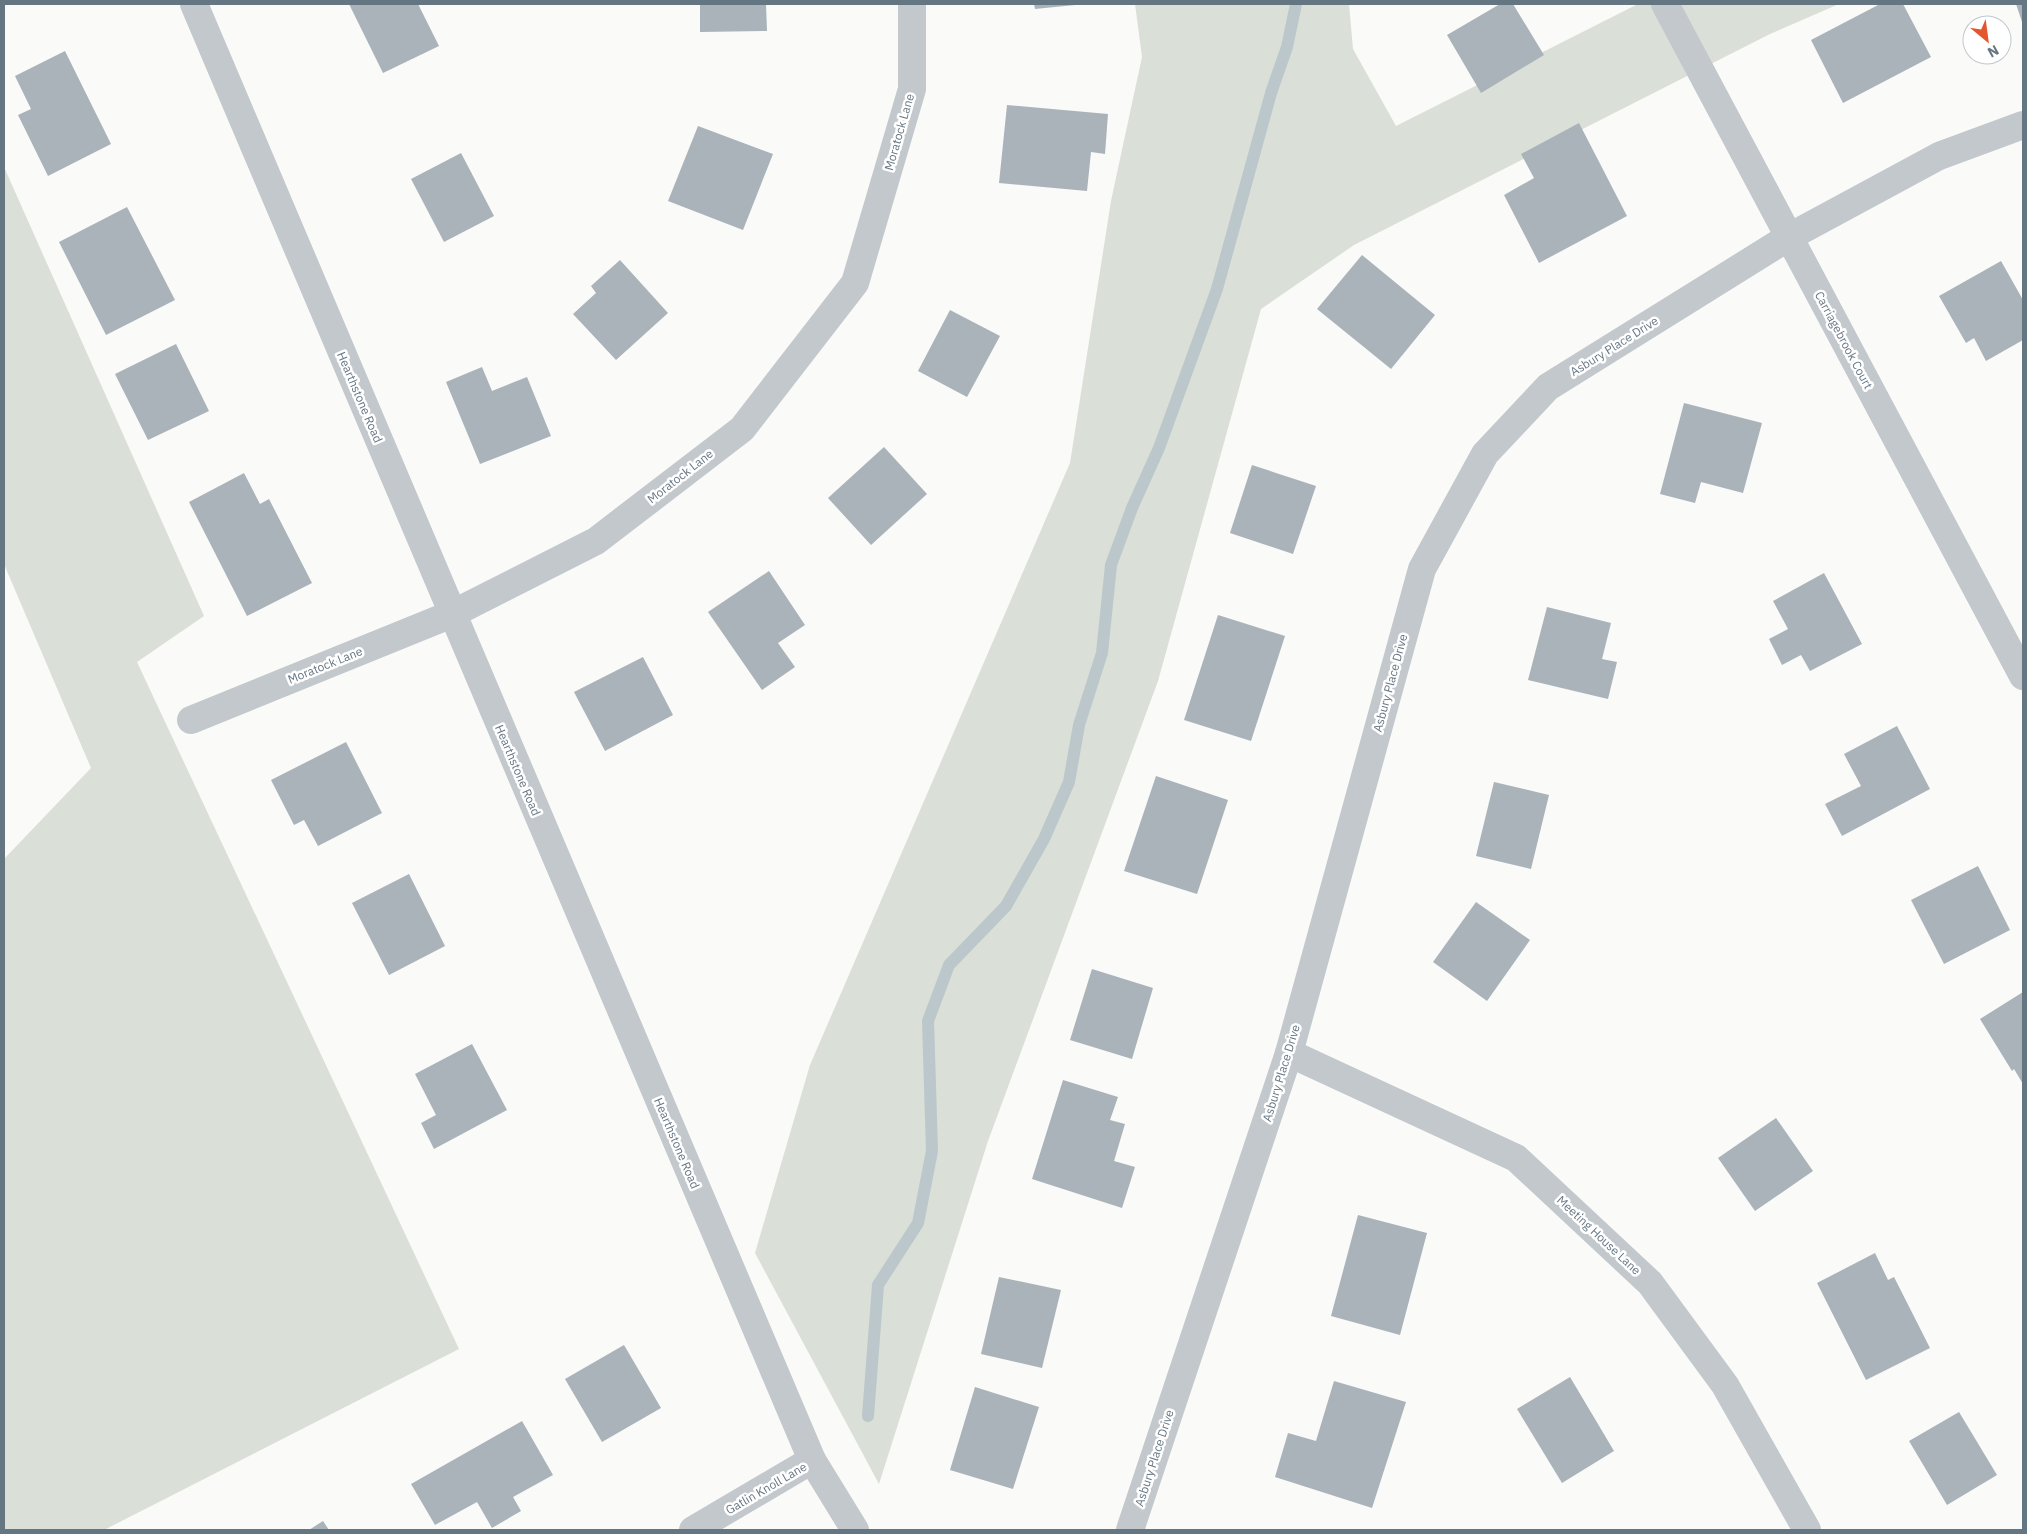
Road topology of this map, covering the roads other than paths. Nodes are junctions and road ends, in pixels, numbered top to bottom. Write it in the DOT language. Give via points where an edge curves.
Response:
graph roads {
  1 [pos="194,4"];
  2 [pos="912,4"];
  3 [pos="1665,4"];
  4 [pos="2023,125"];
  5 [pos="1789,237"];
  6 [pos="452,614"];
  7 [pos="2023,676"];
  8 [pos="191,720"];
  9 [pos="1289,1053"];
  10 [pos="812,1460"];
  11 [pos="693,1530"];
  12 [pos="856,1530"];
  13 [pos="1130,1530"];
  14 [pos="1807,1530"];
  1 -- 6 [label="street, Hearthstone Road"];
  2 -- 6 [label="street, Moratock Lane" via="912,89 856,283 742,429 596,542"];
  3 -- 5 [label="street, Carriagebrook Court"];
  4 -- 5 [label="street, Asbury Place Drive" via="1939,156"];
  5 -- 7 [label="street, Carriagebrook Court"];
  5 -- 9 [label="street, Asbury Place Drive" via="1548,387 1485,454 1422,569"];
  6 -- 8 [label="street, Moratock Lane"];
  6 -- 10 [label="street, Hearthstone Road"];
  9 -- 13 [label="street, Asbury Place Drive"];
  9 -- 14 [label="street, Meeting House Lane" via="1516,1158 1650,1283 1725,1385"];
  10 -- 11 [label="street, Gatlin Knoll Lane"];
  10 -- 12 [label="street, Hearthstone Road"];
}
